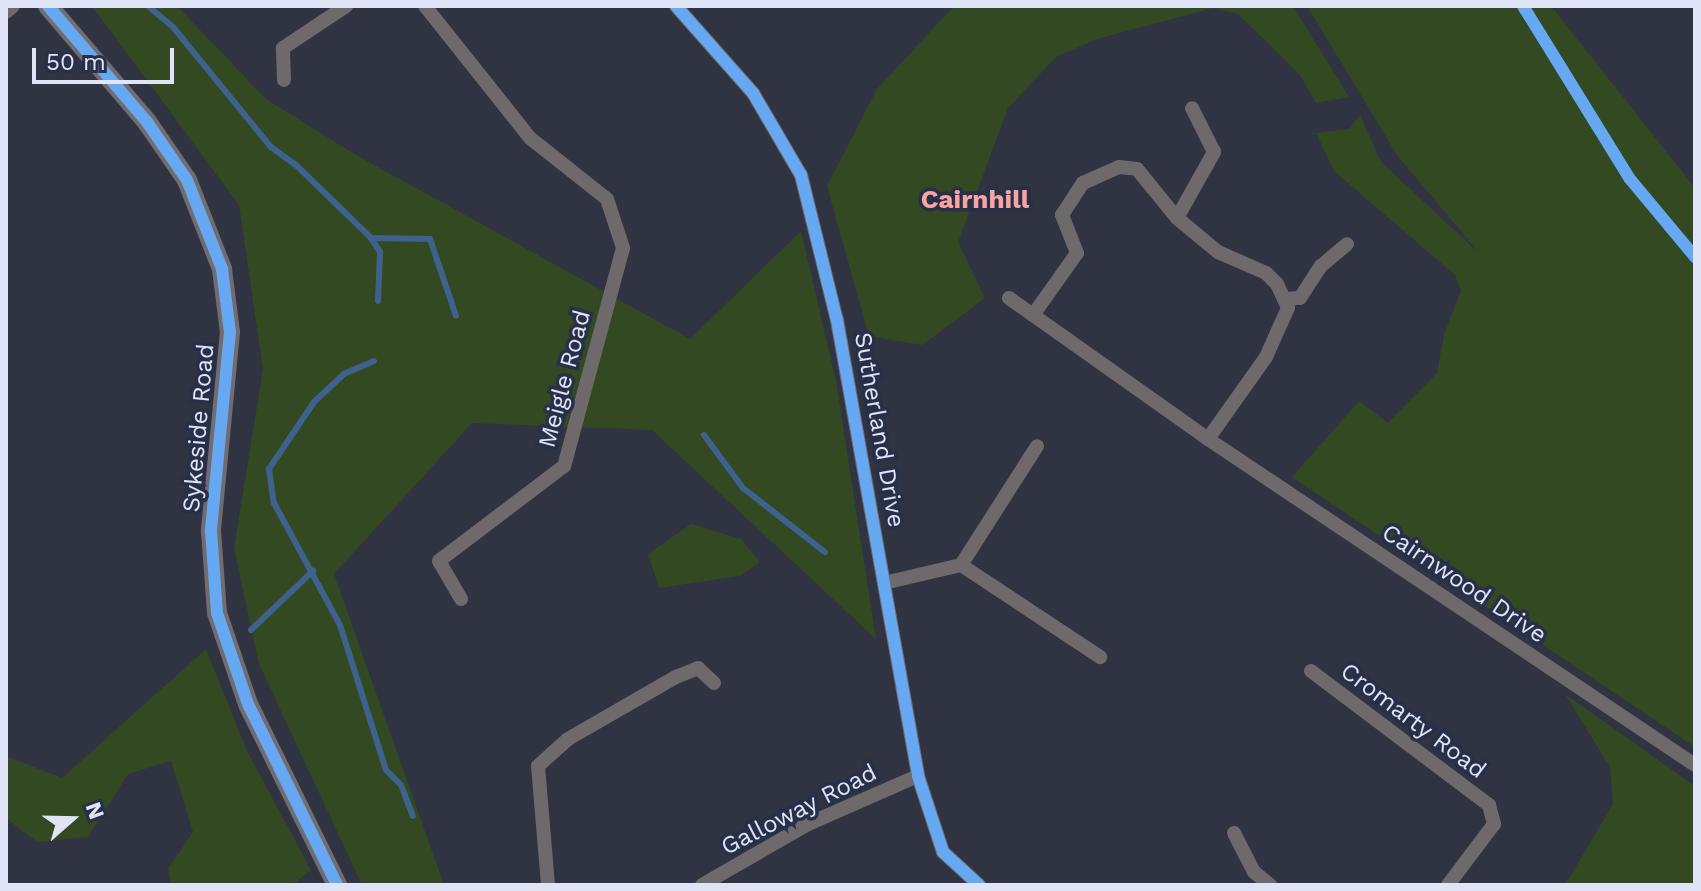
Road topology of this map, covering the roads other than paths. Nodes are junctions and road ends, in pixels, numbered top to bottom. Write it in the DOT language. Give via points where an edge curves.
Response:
graph roads {
  1 [pos="13,6"];
  2 [pos="48,6"];
  3 [pos="346,6"];
  4 [pos="425,6"];
  5 [pos="676,6"];
  6 [pos="6,12"];
  7 [pos="284,80"];
  8 [pos="1192,108"];
  9 [pos="1177,218"];
  10 [pos="1347,244"];
  11 [pos="1009,298"];
  12 [pos="1284,299"];
  13 [pos="1033,315"];
  14 [pos="1208,439"];
  15 [pos="1037,446"];
  16 [pos="961,565"];
  17 [pos="884,583"];
  18 [pos="461,599"];
  19 [pos="1100,657"];
  20 [pos="1311,671"];
  21 [pos="714,683"];
  22 [pos="1695,765"];
  23 [pos="918,776"];
  24 [pos="1234,833"];
  25 [pos="337,885"];
  26 [pos="548,885"];
  27 [pos="702,885"];
  28 [pos="979,885"];
  29 [pos="1270,885"];
  30 [pos="1448,885"];
  1 -- 6 [label="street"];
  2 -- 25 [label="street, Sykeside Road" via="147,122 187,180 222,269 230,332 211,531 217,613 248,704"];
  3 -- 7 [label="street" via="283,48"];
  4 -- 18 [label="street, Meigle Road" via="530,138 607,199 623,248 564,466 439,561"];
  5 -- 17 [label="street, Sutherland Drive" via="753,93 801,175 837,320"];
  8 -- 9 [label="street" via="1214,152"];
  9 -- 12 [label="street" via="1218,252 1266,273"];
  9 -- 13 [label="street" via="1137,169 1119,167 1083,183 1062,215 1077,253"];
  10 -- 12 [label="street" via="1321,266 1300,298"];
  11 -- 13 [label="street, Cairnwood Drive"];
  12 -- 14 [label="street" via="1286,317 1266,357"];
  13 -- 14 [label="street, Cairnwood Drive"];
  14 -- 22 [label="street, Cairnwood Drive"];
  15 -- 16 [label="street"];
  16 -- 17 [label="street"];
  16 -- 19 [label="street"];
  17 -- 23 [label="street, Sutherland Drive"];
  20 -- 30 [label="street, Cromarty Road" via="1489,805 1494,824"];
  21 -- 26 [label="street" via="698,668 676,677 568,739 538,766"];
  23 -- 27 [label="street, Galloway Road" via="808,824"];
  23 -- 28 [label="street, Sutherland Drive" via="943,852"];
  24 -- 29 [label="street" via="1254,872"];
}
